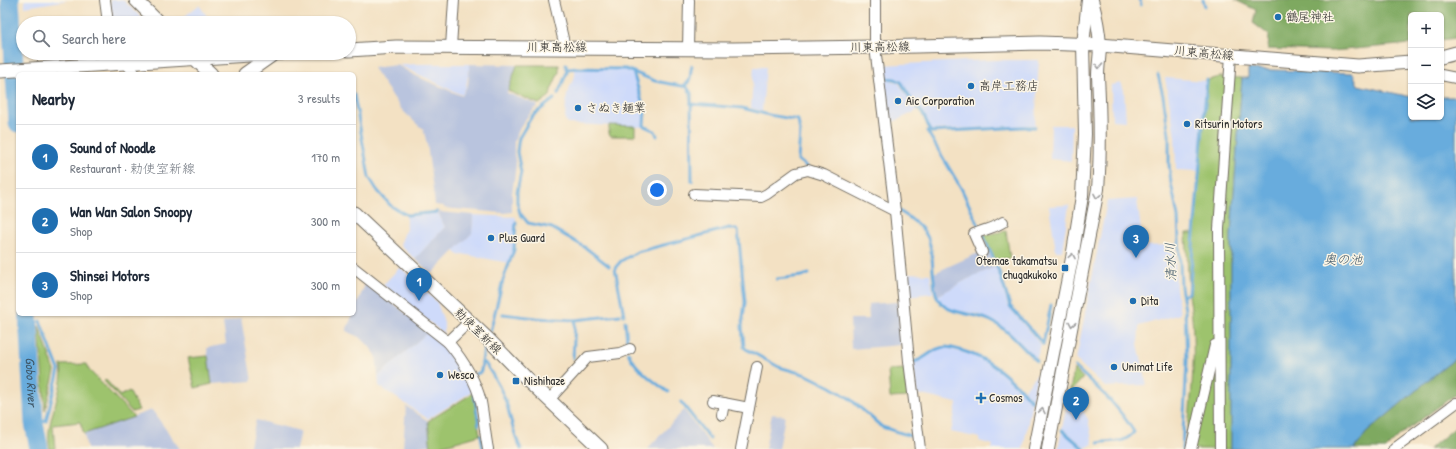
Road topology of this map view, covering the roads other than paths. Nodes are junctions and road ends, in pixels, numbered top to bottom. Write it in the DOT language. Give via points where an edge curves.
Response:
graph roads {
  1 [pos="105,0"];
  2 [pos="136,0"];
  3 [pos="454,0"];
  4 [pos="554,0"];
  5 [pos="690,0"];
  6 [pos="875,0"];
  7 [pos="1088,0"];
  8 [pos="1092,0"];
  9 [pos="107,16"];
  10 [pos="152,16"];
  11 [pos="1084,44"];
  12 [pos="1100,45"];
  13 [pos="450,47"];
  14 [pos="565,47"];
  15 [pos="875,47"];
  16 [pos="688,48"];
  17 [pos="356,50"];
  18 [pos="1456,53"];
  19 [pos="1231,55"];
  20 [pos="1444,56"];
  21 [pos="155,60"];
  22 [pos="196,60"];
  23 [pos="265,60"];
  24 [pos="1408,62"];
  25 [pos="128,63"];
  26 [pos="2,71"];
  27 [pos="209,72"];
  28 [pos="248,72"];
  29 [pos="1444,76"];
  30 [pos="1456,78"];
  31 [pos="694,194"];
  32 [pos="895,211"];
  33 [pos="356,215"];
  34 [pos="1003,222"];
  35 [pos="982,252"];
  36 [pos="356,270"];
  37 [pos="469,322"];
  38 [pos="1219,329"];
  39 [pos="448,342"];
  40 [pos="630,349"];
  41 [pos="757,366"];
  42 [pos="742,383"];
  43 [pos="753,385"];
  44 [pos="549,400"];
  45 [pos="713,401"];
  46 [pos="724,403"];
  47 [pos="1456,403"];
  48 [pos="749,408"];
  49 [pos="722,414"];
  50 [pos="488,449"];
  51 [pos="600,449"];
  52 [pos="741,449"];
  53 [pos="920,449"];
  54 [pos="1034,449"];
  55 [pos="1048,449"];
  56 [pos="1191,449"];
  57 [pos="1220,449"];
  58 [pos="1394,449"];
  1 -- 9 [label="street"];
  2 -- 10 [label="main road"];
  3 -- 13 [label="street"];
  4 -- 14 [label="street"];
  5 -- 16 [label="street"];
  6 -- 15 [label="street"];
  7 -- 11 [label="street"];
  8 -- 12 [label="street"];
  11 -- 12 [label="main road, 川東高松線"];
  11 -- 15 [label="main road, 川東高松線"];
  54 -- 11 [label="street, one-way" via="1071,266 1082,196 1085,134"];
  12 -- 19 [label="main road, 川東高松線"];
  12 -- 55 [label="street, one-way" via="1098,189"];
  13 -- 14 [label="main road, 川東高松線"];
  13 -- 17 [label="main road, 川東高松線"];
  14 -- 16 [label="main road, 川東高松線"];
  15 -- 16 [label="main road, 川東高松線"];
  15 -- 32 [label="street"];
  18 -- 20 [label="main road"];
  19 -- 24 [label="main road, 川東高松線" via="1358,66"];
  19 -- 38 [label="street" via="1219,229"];
  21 -- 25 [label="main road"];
  22 -- 27 [label="main road"];
  23 -- 28 [label="main road"];
  25 -- 26 [label="main road"];
  29 -- 30 [label="street"];
  31 -- 32 [label="street" via="761,197 796,173 808,170 824,175"];
  32 -- 53 [label="street"];
  33 -- 37 [label="main road, 勅使室新線"];
  34 -- 35 [label="street" via="974,234"];
  36 -- 39 [label="street"];
  37 -- 39 [label="street"];
  37 -- 44 [label="main road, 勅使室新線"];
  38 -- 56 [label="street"];
  38 -- 57 [label="street"];
  39 -- 50 [label="street" via="471,376 477,390"];
  40 -- 44 [label="street" via="620,353 588,357"];
  41 -- 43 [label="street"];
  42 -- 43 [label="street"];
  43 -- 48 [label="street"];
  44 -- 51 [label="main road, 勅使室新線"];
  45 -- 46 [label="street"];
  46 -- 48 [label="street"];
  46 -- 49 [label="street"];
  47 -- 58 [label="street"];
  48 -- 52 [label="street"];
}
